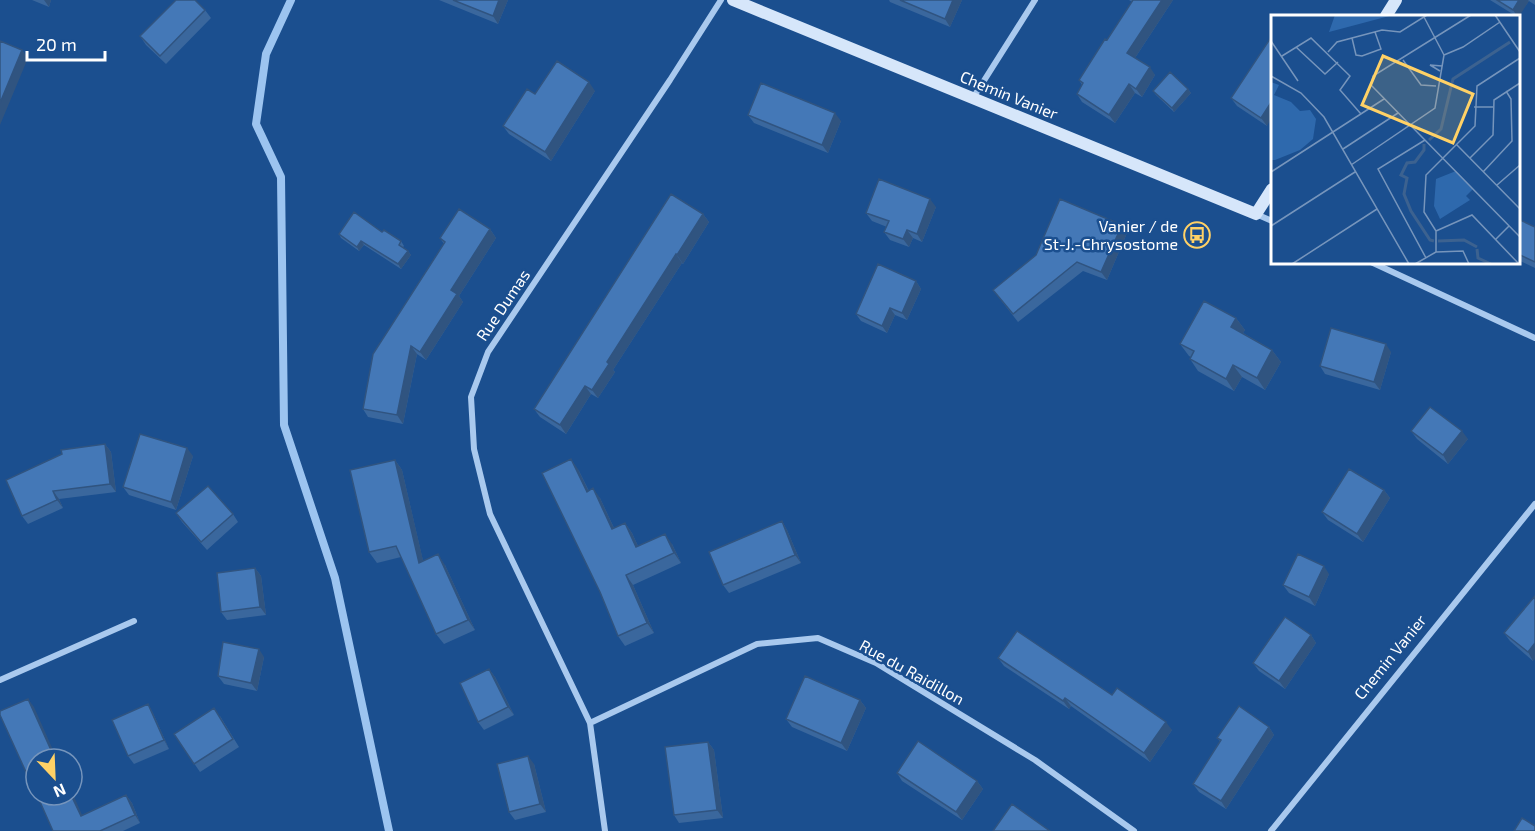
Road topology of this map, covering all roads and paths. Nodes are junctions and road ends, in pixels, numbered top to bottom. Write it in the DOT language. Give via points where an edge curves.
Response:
graph roads {
  1 [pos="722,0"];
  2 [pos="733,0"];
  3 [pos="1035,0"];
  4 [pos="1396,0"];
  5 [pos="1387,15"];
  6 [pos="973,98"];
  7 [pos="1271,191"];
  8 [pos="1256,214"];
  9 [pos="1271,221"];
  10 [pos="1375,264"];
  11 [pos="1535,338"];
  12 [pos="1535,504"];
  13 [pos="134,621"];
  14 [pos="0,680"];
  15 [pos="590,723"];
  16 [pos="605,831"];
  17 [pos="1134,831"];
  18 [pos="1271,831"];
  1 -- 15 [label="street, Rue Dumas" via="488,352 471,397 474,449 490,514"];
  2 -- 6 [label="street, Chemin Vanier"];
  3 -- 6 [label="street"];
  4 -- 5 [label="street"];
  6 -- 8 [label="street, Chemin Vanier"];
  7 -- 8 [label="street"];
  8 -- 9 [label="street, Chemin Vanier"];
  10 -- 11 [label="street"];
  12 -- 18 [label="street, Chemin Vanier"];
  13 -- 14 [label="street"];
  15 -- 16 [label="street, Rue Dumas"];
  15 -- 17 [label="street, Rue du Raidillon" via="757,644 818,638 876,663 1035,760"];
}
